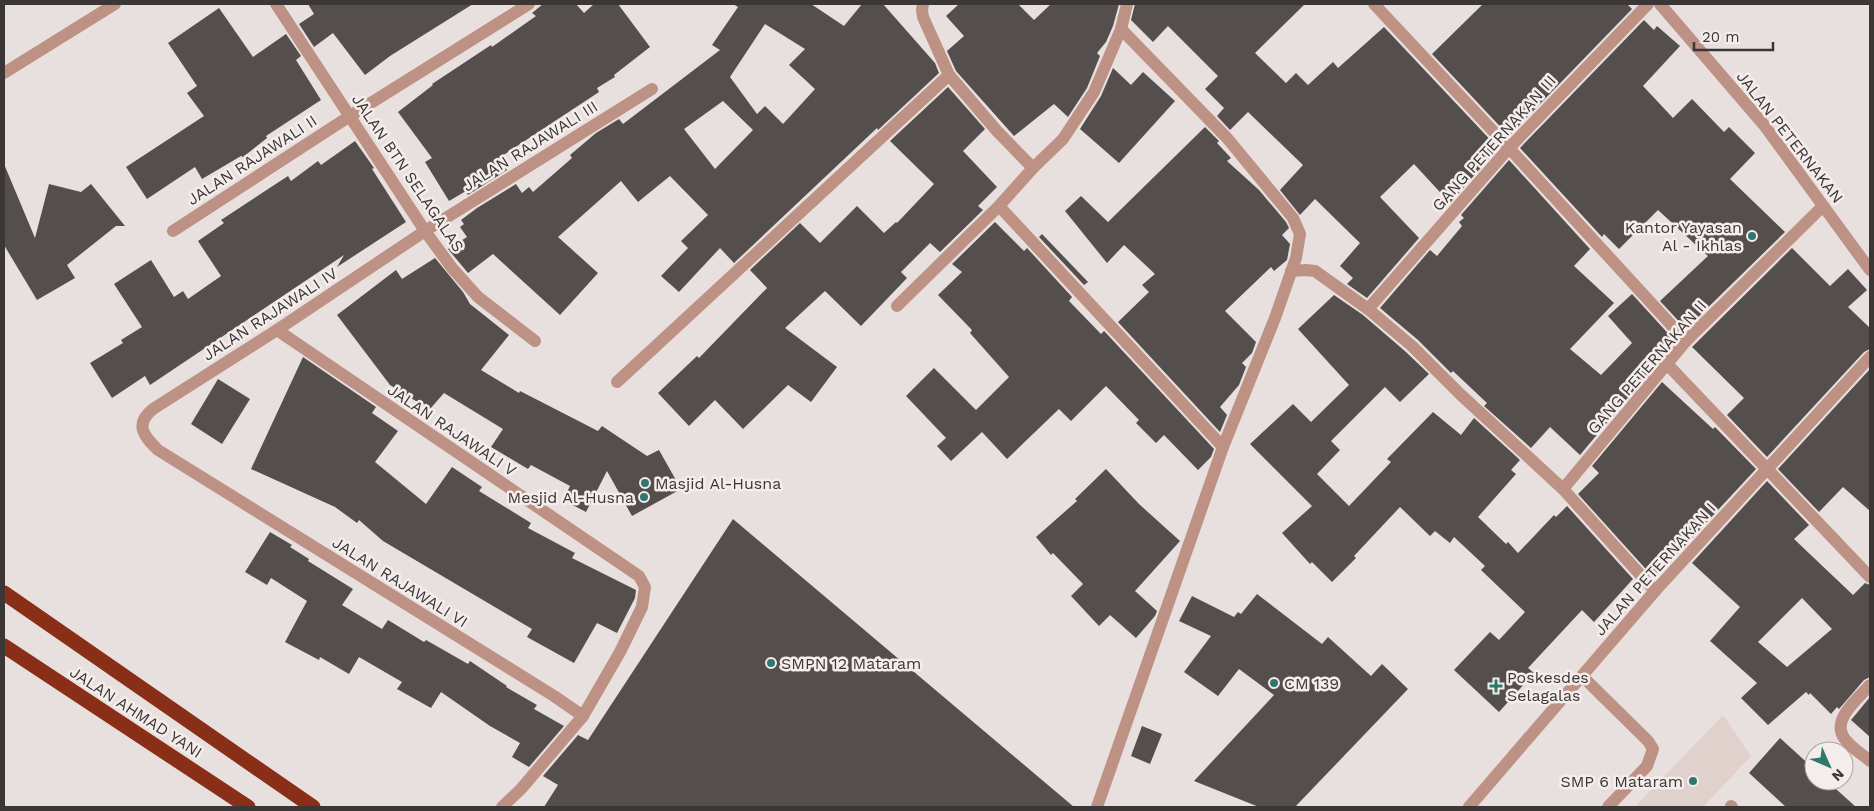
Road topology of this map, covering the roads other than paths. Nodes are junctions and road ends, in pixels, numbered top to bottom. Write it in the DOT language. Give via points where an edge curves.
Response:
graph roads {
  1 [pos="115,4"];
  2 [pos="276,4"];
  3 [pos="529,4"];
  4 [pos="923,4"];
  5 [pos="1127,4"];
  6 [pos="1374,4"];
  7 [pos="1648,4"];
  8 [pos="1660,4"];
  9 [pos="1121,29"];
  10 [pos="4,73"];
  11 [pos="949,75"];
  12 [pos="652,89"];
  13 [pos="350,116"];
  14 [pos="1509,148"];
  15 [pos="1033,168"];
  16 [pos="999,206"];
  17 [pos="1823,206"];
  18 [pos="173,231"];
  19 [pos="426,231"];
  20 [pos="1869,266"];
  21 [pos="1291,271"];
  22 [pos="897,306"];
  23 [pos="1368,309"];
  24 [pos="277,330"];
  25 [pos="535,341"];
  26 [pos="1686,341"];
  27 [pos="1870,357"];
  28 [pos="1667,364"];
  29 [pos="617,382"];
  30 [pos="143,431"];
  31 [pos="1223,447"];
  32 [pos="1766,469"];
  33 [pos="1563,490"];
  34 [pos="1870,577"];
  35 [pos="1655,591"];
  36 [pos="4,593"];
  37 [pos="4,646"];
  38 [pos="1582,676"];
  39 [pos="1870,685"];
  40 [pos="583,716"];
  41 [pos="1870,762"];
  42 [pos="248,807"];
  43 [pos="313,807"];
  44 [pos="502,807"];
  45 [pos="1097,807"];
  46 [pos="1469,807"];
  47 [pos="1608,807"];
  1 -- 10 [label="street"];
  2 -- 13 [label="street, JALAN BTN SELAGALAS"];
  3 -- 13 [label="street, JALAN RAJAWALI II"];
  4 -- 11 [label="street" via="923,17"];
  5 -- 9 [label="street"];
  6 -- 14 [label="street"];
  7 -- 14 [label="street, GANG PETERNAKAN III"];
  8 -- 17 [label="street, JALAN PETERNAKAN" via="1764,125"];
  9 -- 15 [label="street" via="1094,92 1062,139"];
  9 -- 21 [label="street" via="1227,138 1293,218 1300,241"];
  11 -- 15 [label="street"];
  11 -- 29 [label="street"];
  12 -- 19 [label="street, JALAN RAJAWALI III"];
  13 -- 18 [label="street, JALAN RAJAWALI II"];
  13 -- 19 [label="street, JALAN BTN SELAGALAS"];
  14 -- 23 [label="street, GANG PETERNAKAN III"];
  14 -- 26 [label="street"];
  15 -- 16 [label="street"];
  16 -- 22 [label="street"];
  16 -- 31 [label="street"];
  17 -- 20 [label="street, JALAN PETERNAKAN"];
  17 -- 26 [label="street, GANG PETERNAKAN II"];
  19 -- 24 [label="street, JALAN RAJAWALI IV"];
  19 -- 25 [label="street, JALAN BTN SELAGALAS" via="478,297"];
  21 -- 23 [label="street" via="1315,272"];
  21 -- 31 [label="street"];
  23 -- 33 [label="street" via="1412,346"];
  24 -- 30 [label="street, JALAN RAJAWALI IV" via="153,409 145,417"];
  24 -- 40 [label="street, JALAN RAJAWALI V" via="639,576 644,583 645,598 640,611"];
  26 -- 28 [label="street, GANG PETERNAKAN II"];
  27 -- 32 [label="street, JALAN PETERNAKAN I"];
  28 -- 32 [label="street"];
  28 -- 33 [label="street, GANG PETERNAKAN II"];
  30 -- 40 [label="street, JALAN RAJAWALI VI" via="158,450"];
  31 -- 45 [label="street"];
  32 -- 34 [label="street"];
  32 -- 35 [label="street, JALAN PETERNAKAN I"];
  33 -- 35 [label="street"];
  35 -- 38 [label="street, JALAN PETERNAKAN I"];
  36 -- 43 [label="highway"];
  37 -- 42 [label="highway, JALAN AHMAD YANI"];
  38 -- 46 [label="street, JALAN PETERNAKAN I"];
  38 -- 47 [label="street" via="1653,749 1647,766"];
  39 -- 41 [label="street" via="1844,714 1840,727 1845,739"];
  40 -- 44 [label="street"];
}
